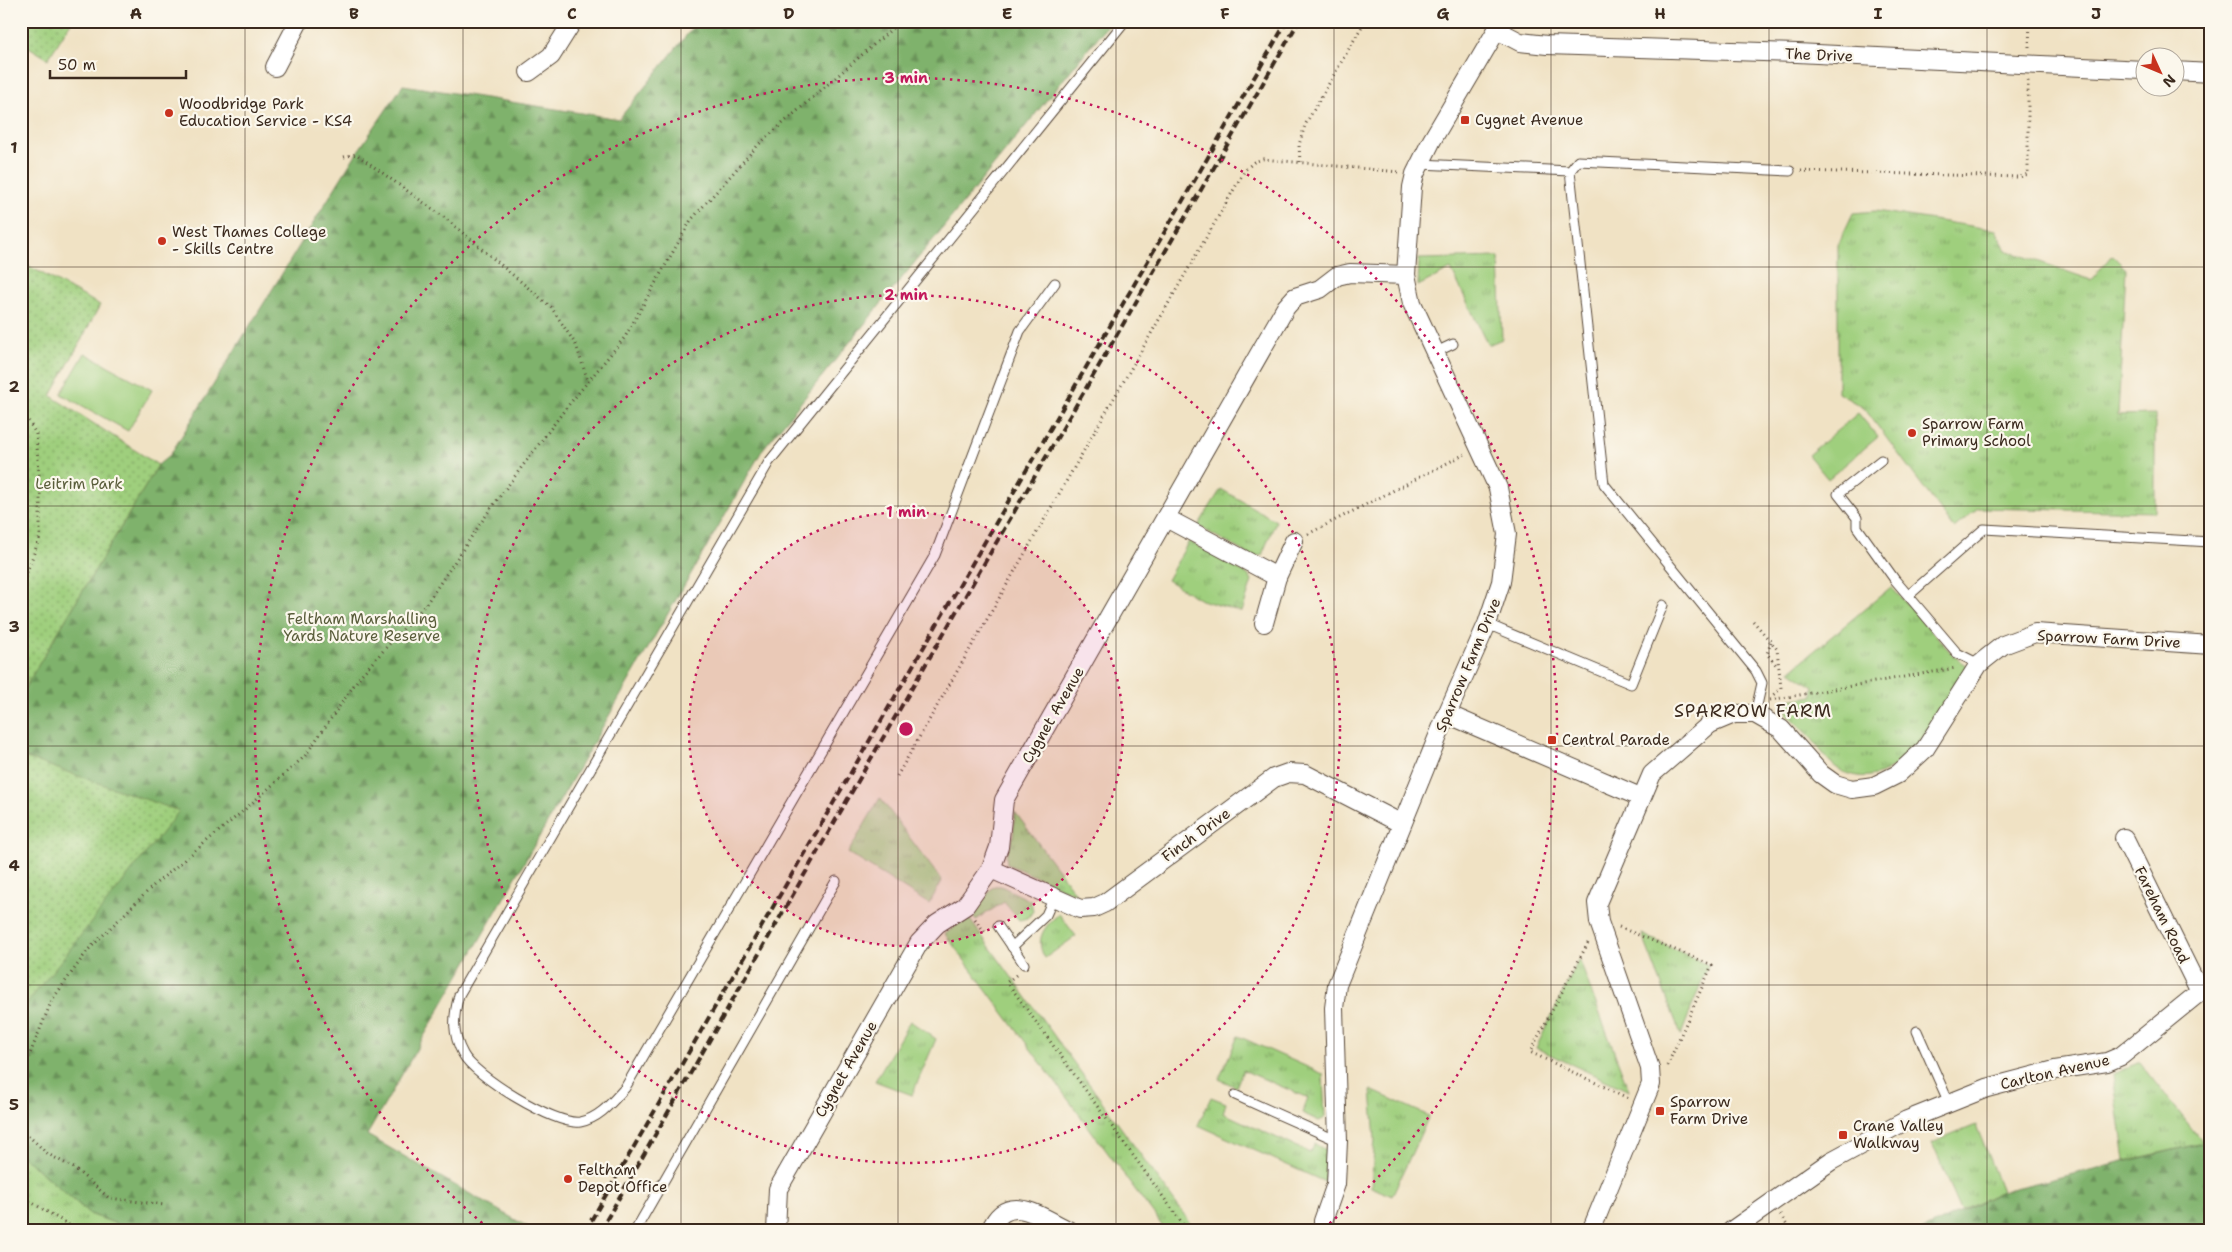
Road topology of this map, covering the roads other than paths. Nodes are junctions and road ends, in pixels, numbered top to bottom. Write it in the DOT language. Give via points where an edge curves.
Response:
graph roads {
  1 [pos="299,21"];
  2 [pos="573,21"];
  3 [pos="1124,21"];
  4 [pos="1499,26"];
  5 [pos="275,67"];
  6 [pos="2134,69"];
  7 [pos="529,72"];
  8 [pos="2184,72"];
  9 [pos="2211,73"];
  10 [pos="1418,169"];
  11 [pos="1570,171"];
  12 [pos="1790,171"];
  13 [pos="1406,275"];
  14 [pos="1055,283"];
  15 [pos="1453,344"];
  16 [pos="1436,352"];
  17 [pos="1881,460"];
  18 [pos="1166,518"];
  19 [pos="1294,541"];
  20 [pos="2211,542"];
  21 [pos="1277,577"];
  22 [pos="1908,595"];
  23 [pos="1663,605"];
  24 [pos="1264,623"];
  25 [pos="1487,624"];
  26 [pos="2211,645"];
  27 [pos="1979,664"];
  28 [pos="1447,714"];
  29 [pos="1755,714"];
  30 [pos="1640,797"];
  31 [pos="1402,824"];
  32 [pos="2124,838"];
  33 [pos="991,869"];
  34 [pos="836,882"];
  35 [pos="1054,897"];
  36 [pos="998,926"];
  37 [pos="1012,947"];
  38 [pos="1024,964"];
  39 [pos="2205,988"];
  40 [pos="1917,1031"];
  41 [pos="1235,1095"];
  42 [pos="1949,1103"];
  43 [pos="1338,1140"];
  44 [pos="776,1230"];
  45 [pos="1595,1230"];
  46 [pos="635,1231"];
  47 [pos="990,1231"];
  48 [pos="1070,1231"];
  49 [pos="1324,1231"];
  50 [pos="1731,1231"];
  1 -- 5 [label="street"];
  2 -- 7 [label="street" via="551,56"];
  3 -- 14 [label="lane" via="769,462 459,995 453,1015 456,1038 464,1057 486,1079 555,1119 579,1122 605,1110 625,1088 935,555 1020,331"];
  4 -- 6 [label="street, The Drive" via="1520,42 1548,45"];
  4 -- 10 [label="street, Sparrow Farm Drive"];
  8 -- 9 [label="street"];
  10 -- 11 [label="lane"];
  10 -- 13 [label="street, Sparrow Farm Drive" via="1412,187"];
  11 -- 12 [label="lane" via="1578,161"];
  11 -- 29 [label="lane" via="1604,484 1756,671 1762,683"];
  13 -- 16 [label="street, Sparrow Farm Drive" via="1412,303"];
  13 -- 18 [label="street, Cygnet Avenue" via="1350,272 1337,276 1320,289 1295,297 1286,307"];
  15 -- 16 [label="lane"];
  16 -- 25 [label="street, Sparrow Farm Drive" via="1498,488 1507,534 1501,582"];
  17 -- 22 [label="lane" via="1838,494 1858,518 1857,527"];
  18 -- 21 [label="street"];
  18 -- 33 [label="street, Cygnet Avenue" via="1004,800 999,847"];
  19 -- 21 [label="street"];
  20 -- 22 [label="lane" via="1984,529"];
  21 -- 24 [label="street"];
  22 -- 27 [label="lane" via="1957,653"];
  23 -- 25 [label="lane" via="1631,684"];
  25 -- 28 [label="street, Sparrow Farm Drive"];
  26 -- 27 [label="street, Sparrow Farm Drive" via="2035,633 2003,646"];
  27 -- 29 [label="street, Sparrow Farm Drive" via="1925,749 1898,774 1874,786 1852,789 1835,784 1821,774 1781,729"];
  28 -- 30 [label="street"];
  28 -- 31 [label="street, Sparrow Farm Drive"];
  29 -- 30 [label="street" via="1734,714 1710,724 1652,774"];
  30 -- 45 [label="street" via="1597,904 1599,922 1650,1068 1650,1084"];
  31 -- 35 [label="street, Finch Drive" via="1305,774 1288,773 1274,778 1105,903 1080,909"];
  31 -- 43 [label="street, Sparrow Farm Drive" via="1337,985 1334,1008"];
  32 -- 39 [label="street, Fareham Road"];
  33 -- 35 [label="street, Finch Drive"];
  33 -- 44 [label="street, Cygnet Avenue" via="965,906 937,924 919,943 778,1189"];
  34 -- 46 [label="lane"];
  35 -- 37 [label="lane" via="1046,915"];
  36 -- 37 [label="lane"];
  37 -- 38 [label="lane"];
  39 -- 42 [label="street, Carlton Avenue" via="2121,1056 2107,1062 2055,1070 1987,1088"];
  40 -- 42 [label="lane"];
  41 -- 43 [label="lane"];
  42 -- 50 [label="street, Carlton Avenue" via="1906,1120 1831,1160"];
  43 -- 49 [label="street, Sparrow Farm Drive" via="1336,1184 1323,1221"];
  47 -- 48 [label="street" via="995,1218 1011,1208 1024,1209"];
}
